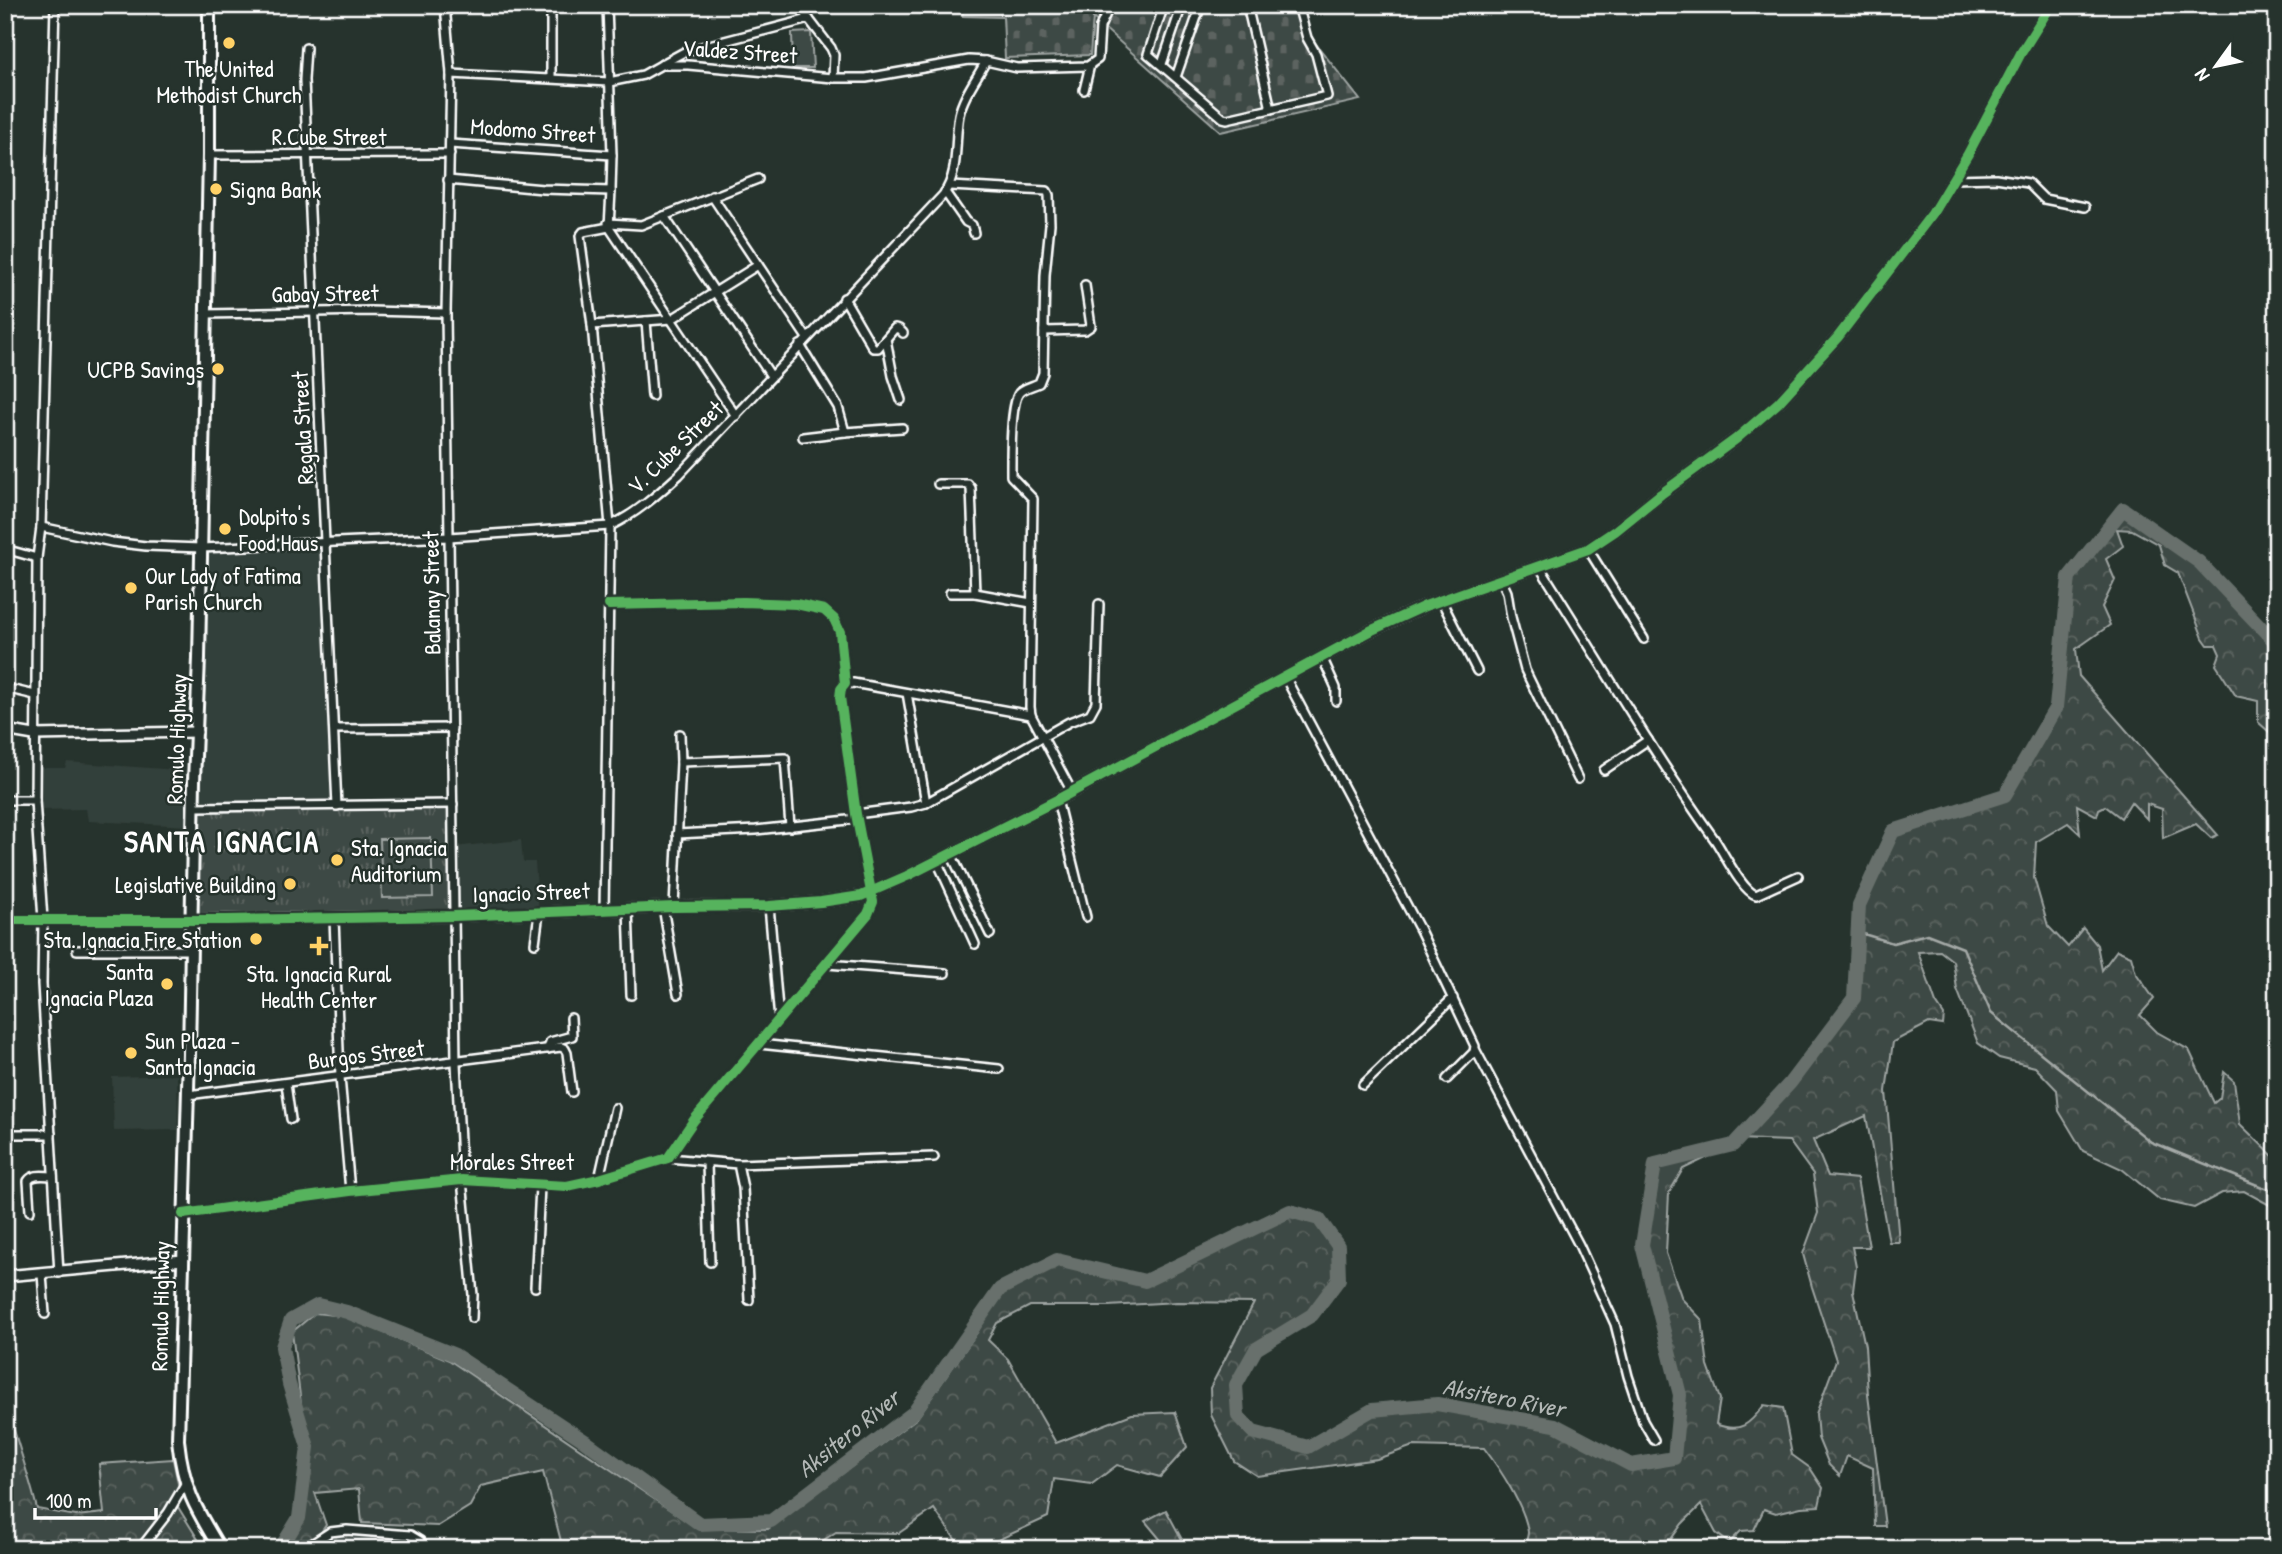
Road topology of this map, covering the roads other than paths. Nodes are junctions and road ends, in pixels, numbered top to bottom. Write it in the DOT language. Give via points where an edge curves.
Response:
graph roads {
  1 [pos="55,5"];
  2 [pos="209,5"];
  3 [pos="445,5"];
  4 [pos="607,5"];
  5 [pos="798,5"];
  6 [pos="1110,5"];
  7 [pos="1164,5"];
  8 [pos="1182,5"];
  9 [pos="1201,5"];
  10 [pos="1247,5"];
  11 [pos="1298,5"];
  12 [pos="2051,5"];
  13 [pos="551,6"];
  14 [pos="809,19"];
  15 [pos="306,48"];
  16 [pos="986,61"];
  17 [pos="1161,64"];
  18 [pos="661,65"];
  19 [pos="1090,65"];
  20 [pos="451,74"];
  21 [pos="1176,77"];
  22 [pos="551,78"];
  23 [pos="832,78"];
  24 [pos="608,82"];
  25 [pos="1084,90"];
  26 [pos="1271,109"];
  27 [pos="450,144"];
  28 [pos="450,154"];
  29 [pos="209,155"];
  30 [pos="612,155"];
  31 [pos="308,156"];
  32 [pos="758,179"];
  33 [pos="1954,179"];
  34 [pos="448,180"];
  35 [pos="947,189"];
  36 [pos="611,191"];
  37 [pos="712,196"];
  38 [pos="2085,207"];
  39 [pos="664,216"];
  40 [pos="608,225"];
  41 [pos="974,233"];
  42 [pos="758,265"];
  43 [pos="1085,285"];
  44 [pos="715,292"];
  45 [pos="844,298"];
  46 [pos="316,313"];
  47 [pos="446,313"];
  48 [pos="205,314"];
  49 [pos="672,319"];
  50 [pos="646,321"];
  51 [pos="592,325"];
  52 [pos="1044,331"];
  53 [pos="903,333"];
  54 [pos="807,338"];
  55 [pos="886,339"];
  56 [pos="800,345"];
  57 [pos="771,376"];
  58 [pos="652,396"];
  59 [pos="901,400"];
  60 [pos="736,416"];
  61 [pos="902,428"];
  62 [pos="845,432"];
  63 [pos="803,437"];
  64 [pos="938,484"];
  65 [pos="610,526"];
  66 [pos="41,527"];
  67 [pos="449,537"];
  68 [pos="327,542"];
  69 [pos="201,548"];
  70 [pos="5,549"];
  71 [pos="1588,549"];
  72 [pos="37,558"];
  73 [pos="1539,566"];
  74 [pos="1502,579"];
  75 [pos="950,593"];
  76 [pos="975,593"];
  77 [pos="1441,600"];
  78 [pos="1031,603"];
  79 [pos="1099,604"];
  80 [pos="609,605"];
  81 [pos="1643,639"];
  82 [pos="1322,657"];
  83 [pos="1478,671"];
  84 [pos="1285,677"];
  85 [pos="845,684"];
  86 [pos="5,688"];
  87 [pos="907,693"];
  88 [pos="35,695"];
  89 [pos="1336,701"];
  90 [pos="1031,715"];
  91 [pos="452,728"];
  92 [pos="334,729"];
  93 [pos="5,730"];
  94 [pos="197,732"];
  95 [pos="680,734"];
  96 [pos="34,735"];
  97 [pos="1044,738"];
  98 [pos="1648,740"];
  99 [pos="681,762"];
  100 [pos="1604,770"];
  101 [pos="1577,779"];
  102 [pos="1072,792"];
  103 [pos="5,800"];
  104 [pos="36,800"];
  105 [pos="1056,800"];
  106 [pos="926,803"];
  107 [pos="453,804"];
  108 [pos="194,807"];
  109 [pos="337,807"];
  110 [pos="857,817"];
  111 [pos="790,827"];
  112 [pos="677,834"];
  113 [pos="951,854"];
  114 [pos="937,861"];
  115 [pos="1798,876"];
  116 [pos="871,893"];
  117 [pos="769,906"];
  118 [pos="663,907"];
  119 [pos="674,907"];
  120 [pos="628,908"];
  121 [pos="604,910"];
  122 [pos="539,913"];
  123 [pos="454,916"];
  124 [pos="1086,917"];
  125 [pos="334,918"];
  126 [pos="43,919"];
  127 [pos="5,920"];
  128 [pos="192,920"];
  129 [pos="990,934"];
  130 [pos="535,943"];
  131 [pos="975,944"];
  132 [pos="77,950"];
  133 [pos="191,950"];
  134 [pos="827,964"];
  135 [pos="945,973"];
  136 [pos="678,994"];
  137 [pos="631,995"];
  138 [pos="1452,998"];
  139 [pos="571,1018"];
  140 [pos="779,1020"];
  141 [pos="759,1044"];
  142 [pos="548,1049"];
  143 [pos="1475,1049"];
  144 [pos="456,1063"];
  145 [pos="999,1069"];
  146 [pos="340,1077"];
  147 [pos="1447,1079"];
  148 [pos="286,1084"];
  149 [pos="1363,1086"];
  150 [pos="572,1093"];
  151 [pos="188,1095"];
  152 [pos="615,1108"];
  153 [pos="291,1119"];
  154 [pos="5,1134"];
  155 [pos="51,1134"];
  156 [pos="934,1157"];
  157 [pos="668,1158"];
  158 [pos="707,1163"];
  159 [pos="738,1164"];
  160 [pos="53,1176"];
  161 [pos="599,1180"];
  162 [pos="462,1181"];
  163 [pos="540,1186"];
  164 [pos="350,1191"];
  165 [pos="30,1211"];
  166 [pos="183,1214"];
  167 [pos="183,1260"];
  168 [pos="710,1262"];
  169 [pos="59,1273"];
  170 [pos="42,1274"];
  171 [pos="5,1276"];
  172 [pos="535,1287"];
  173 [pos="749,1300"];
  174 [pos="45,1314"];
  175 [pos="472,1318"];
  176 [pos="1654,1440"];
  177 [pos="185,1484"];
  178 [pos="141,1549"];
  179 [pos="220,1549"];
  180 [pos="304,1549"];
  181 [pos="425,1549"];
  1 -- 66 [label="street"];
  2 -- 29 [label="highway, Romulo Highway"];
  3 -- 20 [label="street, Balanay Street"];
  4 -- 24 [label="street"];
  5 -- 14 [label="street"];
  6 -- 19 [label="street" via="1100,27 1098,59"];
  7 -- 17 [label="street" via="1148,52"];
  8 -- 17 [label="street"];
  9 -- 21 [label="street"];
  10 -- 26 [label="street"];
  11 -- 26 [label="street" via="1327,96"];
  12 -- 33 [label="street, Ignacio Street"];
  13 -- 22 [label="street"];
  14 -- 18 [label="street" via="686,51"];
  14 -- 23 [label="street" via="834,55"];
  15 -- 31 [label="street, Regala Street"];
  16 -- 19 [label="street, Valdez Street" via="1017,68"];
  16 -- 23 [label="street, Valdez Street" via="866,78"];
  16 -- 35 [label="street" via="959,115"];
  17 -- 21 [label="street"];
  18 -- 23 [label="street, Valdez Street"];
  18 -- 24 [label="street, Valdez Street" via="630,79"];
  19 -- 25 [label="street"];
  20 -- 22 [label="street, Valdez Street"];
  20 -- 27 [label="street, Balanay Street"];
  21 -- 26 [label="street" via="1225,119"];
  22 -- 24 [label="street, Valdez Street"];
  24 -- 30 [label="street"];
  27 -- 28 [label="street, Balanay Street"];
  27 -- 30 [label="street, Modomo Street"];
  28 -- 31 [label="street, R.Cube Street"];
  28 -- 34 [label="street, Balanay Street"];
  29 -- 31 [label="street, R.Cube Street"];
  29 -- 48 [label="highway, Romulo Highway"];
  30 -- 36 [label="street"];
  31 -- 46 [label="street, Regala Street"];
  32 -- 37 [label="street"];
  33 -- 38 [label="street" via="2028,183 2044,199"];
  33 -- 71 [label="street, Ignacio Street" via="1856,316 1778,403"];
  34 -- 36 [label="street"];
  34 -- 47 [label="street, Balanay Street"];
  35 -- 41 [label="street"];
  35 -- 45 [label="street, V. Cube Street"];
  35 -- 52 [label="street" via="1048,193"];
  36 -- 40 [label="street"];
  37 -- 39 [label="street"];
  37 -- 42 [label="street"];
  39 -- 40 [label="street" via="641,225"];
  39 -- 44 [label="street"];
  40 -- 49 [label="street"];
  40 -- 51 [label="street" via="580,236"];
  42 -- 44 [label="street"];
  42 -- 54 [label="street"];
  43 -- 52 [label="street" via="1091,326"];
  44 -- 49 [label="street"];
  44 -- 57 [label="street"];
  45 -- 54 [label="street, V. Cube Street"];
  45 -- 55 [label="street" via="873,348"];
  46 -- 47 [label="street, Gabay Street"];
  46 -- 48 [label="street, Gabay Street"];
  46 -- 68 [label="street, Regala Street"];
  47 -- 67 [label="street, Balanay Street"];
  48 -- 69 [label="highway, Romulo Highway"];
  49 -- 50 [label="street"];
  49 -- 60 [label="street"];
  50 -- 51 [label="street"];
  50 -- 58 [label="street"];
  51 -- 65 [label="street"];
  52 -- 78 [label="street" via="1043,373 1039,383 1020,392 1012,436 1011,476 1033,499"];
  53 -- 55 [label="street" via="895,328"];
  54 -- 56 [label="street, V. Cube Street"];
  55 -- 59 [label="street"];
  56 -- 57 [label="street, V. Cube Street"];
  56 -- 62 [label="street" via="838,407"];
  57 -- 60 [label="street, V. Cube Street"];
  60 -- 65 [label="street, V. Cube Street" via="651,501"];
  61 -- 62 [label="street"];
  62 -- 63 [label="street"];
  64 -- 76 [label="street" via="968,484 971,488"];
  65 -- 67 [label="street, V. Cube Street"];
  65 -- 80 [label="street"];
  66 -- 69 [label="street, V. Cube Street" via="112,542"];
  66 -- 72 [label="street"];
  67 -- 68 [label="street, V. Cube Street"];
  67 -- 91 [label="street, Balanay Street"];
  68 -- 69 [label="street, V. Cube Street"];
  68 -- 92 [label="street, Regala Street"];
  69 -- 94 [label="highway, Romulo Highway"];
  70 -- 72 [label="street"];
  71 -- 73 [label="street, Ignacio Street"];
  71 -- 81 [label="street"];
  72 -- 88 [label="street"];
  73 -- 74 [label="street, Ignacio Street"];
  73 -- 98 [label="street"];
  74 -- 77 [label="street, Ignacio Street"];
  74 -- 101 [label="street" via="1525,670"];
  75 -- 76 [label="street"];
  76 -- 78 [label="street"];
  77 -- 82 [label="street, Ignacio Street"];
  77 -- 83 [label="street"];
  78 -- 90 [label="street"];
  79 -- 97 [label="street" via="1095,708"];
  80 -- 85 [label="street" via="743,602 824,610 840,632"];
  80 -- 121 [label="street"];
  82 -- 84 [label="street, Ignacio Street"];
  82 -- 89 [label="street" via="1336,688"];
  84 -- 102 [label="street, Ignacio Street"];
  84 -- 138 [label="street"];
  85 -- 87 [label="street"];
  85 -- 110 [label="street" via="840,697"];
  86 -- 88 [label="street"];
  87 -- 90 [label="street"];
  87 -- 106 [label="street"];
  88 -- 96 [label="street"];
  90 -- 97 [label="street"];
  91 -- 92 [label="street"];
  91 -- 107 [label="street, Balanay Street"];
  92 -- 109 [label="street, Regala Street"];
  93 -- 96 [label="street"];
  94 -- 96 [label="street"];
  94 -- 108 [label="highway, Romulo Highway"];
  95 -- 99 [label="street"];
  96 -- 104 [label="street"];
  97 -- 102 [label="street"];
  97 -- 106 [label="street"];
  98 -- 100 [label="street"];
  98 -- 115 [label="street" via="1746,890 1756,895"];
  99 -- 111 [label="street" via="785,758"];
  99 -- 112 [label="street"];
  102 -- 105 [label="street, Ignacio Street"];
  103 -- 104 [label="street"];
  104 -- 126 [label="street"];
  105 -- 113 [label="street, Ignacio Street"];
  105 -- 124 [label="street"];
  106 -- 110 [label="street"];
  107 -- 109 [label="street"];
  107 -- 123 [label="street, Balanay Street"];
  108 -- 109 [label="street"];
  108 -- 128 [label="highway, Romulo Highway"];
  110 -- 111 [label="street"];
  110 -- 116 [label="street"];
  111 -- 112 [label="street"];
  112 -- 119 [label="street"];
  113 -- 114 [label="street, Ignacio Street"];
  113 -- 129 [label="street"];
  114 -- 116 [label="street, Ignacio Street"];
  114 -- 131 [label="street"];
  116 -- 117 [label="street, Ignacio Street"];
  116 -- 134 [label="street" via="868,914"];
  117 -- 119 [label="street, Ignacio Street"];
  117 -- 140 [label="street"];
  118 -- 119 [label="street, Ignacio Street"];
  118 -- 120 [label="street, Ignacio Street"];
  118 -- 136 [label="street"];
  120 -- 121 [label="street, Ignacio Street"];
  120 -- 137 [label="street"];
  121 -- 122 [label="street, Ignacio Street"];
  122 -- 123 [label="street, Ignacio Street"];
  122 -- 130 [label="street"];
  123 -- 125 [label="street, Ignacio Street"];
  123 -- 144 [label="street, Balanay Street"];
  125 -- 128 [label="street, Ignacio Street"];
  125 -- 146 [label="street"];
  126 -- 127 [label="street"];
  126 -- 128 [label="street"];
  126 -- 155 [label="street"];
  128 -- 133 [label="highway, Romulo Highway"];
  132 -- 133 [label="street"];
  133 -- 151 [label="highway, Romulo Highway"];
  134 -- 135 [label="street"];
  134 -- 140 [label="street"];
  138 -- 143 [label="street"];
  138 -- 149 [label="street"];
  139 -- 142 [label="street" via="572,1036 550,1042"];
  140 -- 141 [label="street"];
  141 -- 145 [label="street"];
  141 -- 157 [label="street"];
  142 -- 144 [label="street, Burgos Street"];
  142 -- 150 [label="street" via="565,1048"];
  143 -- 147 [label="street"];
  143 -- 176 [label="street" via="1579,1245 1615,1324 1643,1421"];
  144 -- 146 [label="street, Burgos Street"];
  144 -- 162 [label="street, Balanay Street"];
  146 -- 148 [label="street, Burgos Street"];
  146 -- 164 [label="street"];
  148 -- 151 [label="street, Burgos Street"];
  148 -- 153 [label="street"];
  151 -- 166 [label="highway, Romulo Highway"];
  152 -- 161 [label="street"];
  154 -- 155 [label="street"];
  155 -- 160 [label="street"];
  156 -- 159 [label="street"];
  157 -- 158 [label="street"];
  157 -- 161 [label="street, Morales Street"];
  158 -- 159 [label="street"];
  158 -- 168 [label="street"];
  159 -- 173 [label="street"];
  160 -- 165 [label="street" via="30,1178"];
  160 -- 169 [label="street"];
  161 -- 163 [label="street, Morales Street"];
  162 -- 163 [label="street, Morales Street"];
  162 -- 164 [label="street, Morales Street"];
  162 -- 175 [label="street, Balanay Street"];
  163 -- 172 [label="street"];
  164 -- 166 [label="street, Morales Street"];
  166 -- 167 [label="highway, Romulo Highway"];
  167 -- 169 [label="street"];
  167 -- 177 [label="highway, Romulo Highway" via="178,1440"];
  169 -- 170 [label="street"];
  170 -- 171 [label="street"];
  170 -- 174 [label="street"];
  177 -- 178 [label="street"];
  177 -- 179 [label="highway, Romulo Highway"];
  180 -- 181 [label="street" via="330,1532 347,1530 410,1535"];
}
